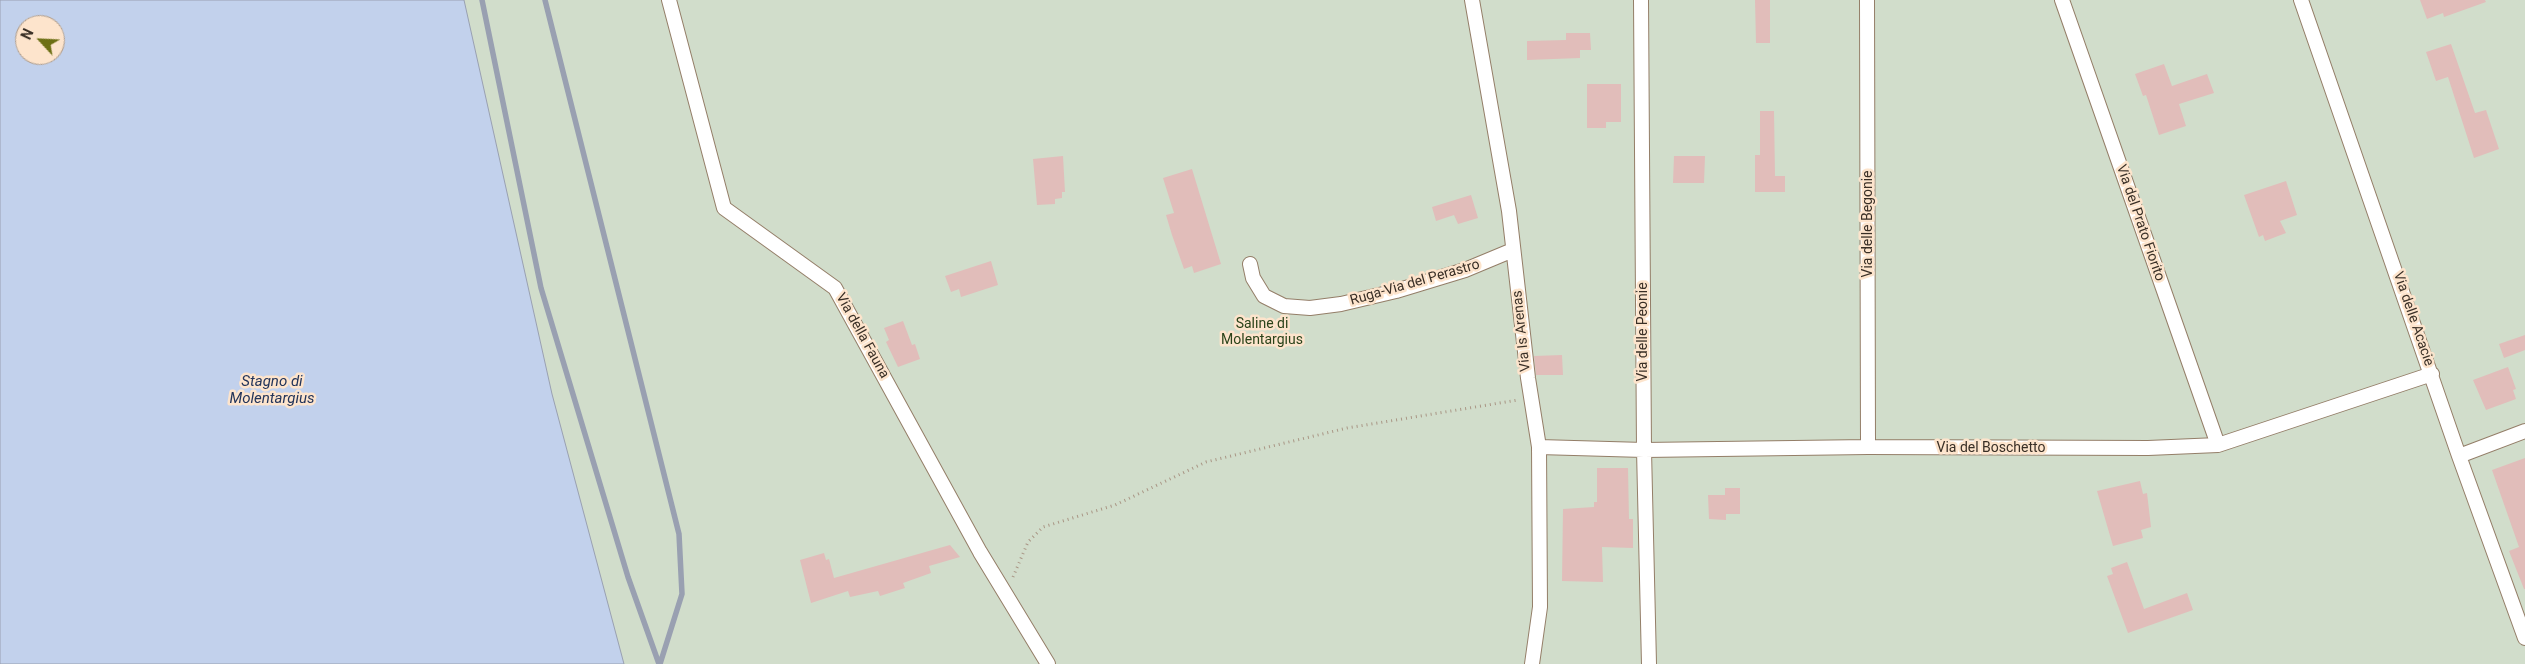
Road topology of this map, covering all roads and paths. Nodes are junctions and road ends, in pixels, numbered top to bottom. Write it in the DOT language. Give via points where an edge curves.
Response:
graph roads {
  1 [pos="669,0"];
  2 [pos="1472,0"];
  3 [pos="1641,0"];
  4 [pos="1867,0"];
  5 [pos="2062,0"];
  6 [pos="2301,0"];
  7 [pos="1513,250"];
  8 [pos="1250,264"];
  9 [pos="2432,374"];
  10 [pos="1531,398"];
  11 [pos="2525,431"];
  12 [pos="2218,445"];
  13 [pos="1539,447"];
  14 [pos="1868,447"];
  15 [pos="1644,450"];
  16 [pos="2459,456"];
  17 [pos="1000,585"];
  18 [pos="2525,638"];
  19 [pos="1048,664"];
  20 [pos="1532,664"];
  21 [pos="1649,664"];
  1 -- 17 [label="street, Via della Fauna" via="724,208 835,288"];
  2 -- 7 [label="street, Via Is Arenas"];
  3 -- 15 [label="street, Via delle Peonie"];
  4 -- 14 [label="street, Via delle Begonie"];
  5 -- 12 [label="street, Via del Prato Fiorito"];
  6 -- 9 [label="street, Via delle Acacie"];
  7 -- 8 [label="street, Ruga-Via del Perastro" via="1465,270 1396,291 1310,308 1284,306 1264,296 1252,278"];
  7 -- 10 [label="street, Via Is Arenas"];
  9 -- 12 [label="street, Via del Boschetto"];
  9 -- 16 [label="street, Via delle Acacie"];
  10 -- 13 [label="street, Via Is Arenas"];
  10 -- 17 [label="path" via="1347,428 1206,462 1115,505 1043,527 1028,542 1016,576"];
  11 -- 16 [label="street"];
  12 -- 14 [label="street, Via del Boschetto" via="2148,448"];
  13 -- 15 [label="street, Via del Boschetto"];
  13 -- 20 [label="street, Via Is Arenas" via="1540,607"];
  14 -- 15 [label="street, Via del Boschetto"];
  15 -- 21 [label="street, Via delle Peonie"];
  16 -- 18 [label="street, Via delle Acacie"];
  17 -- 19 [label="street, Via della Fauna"];
}
